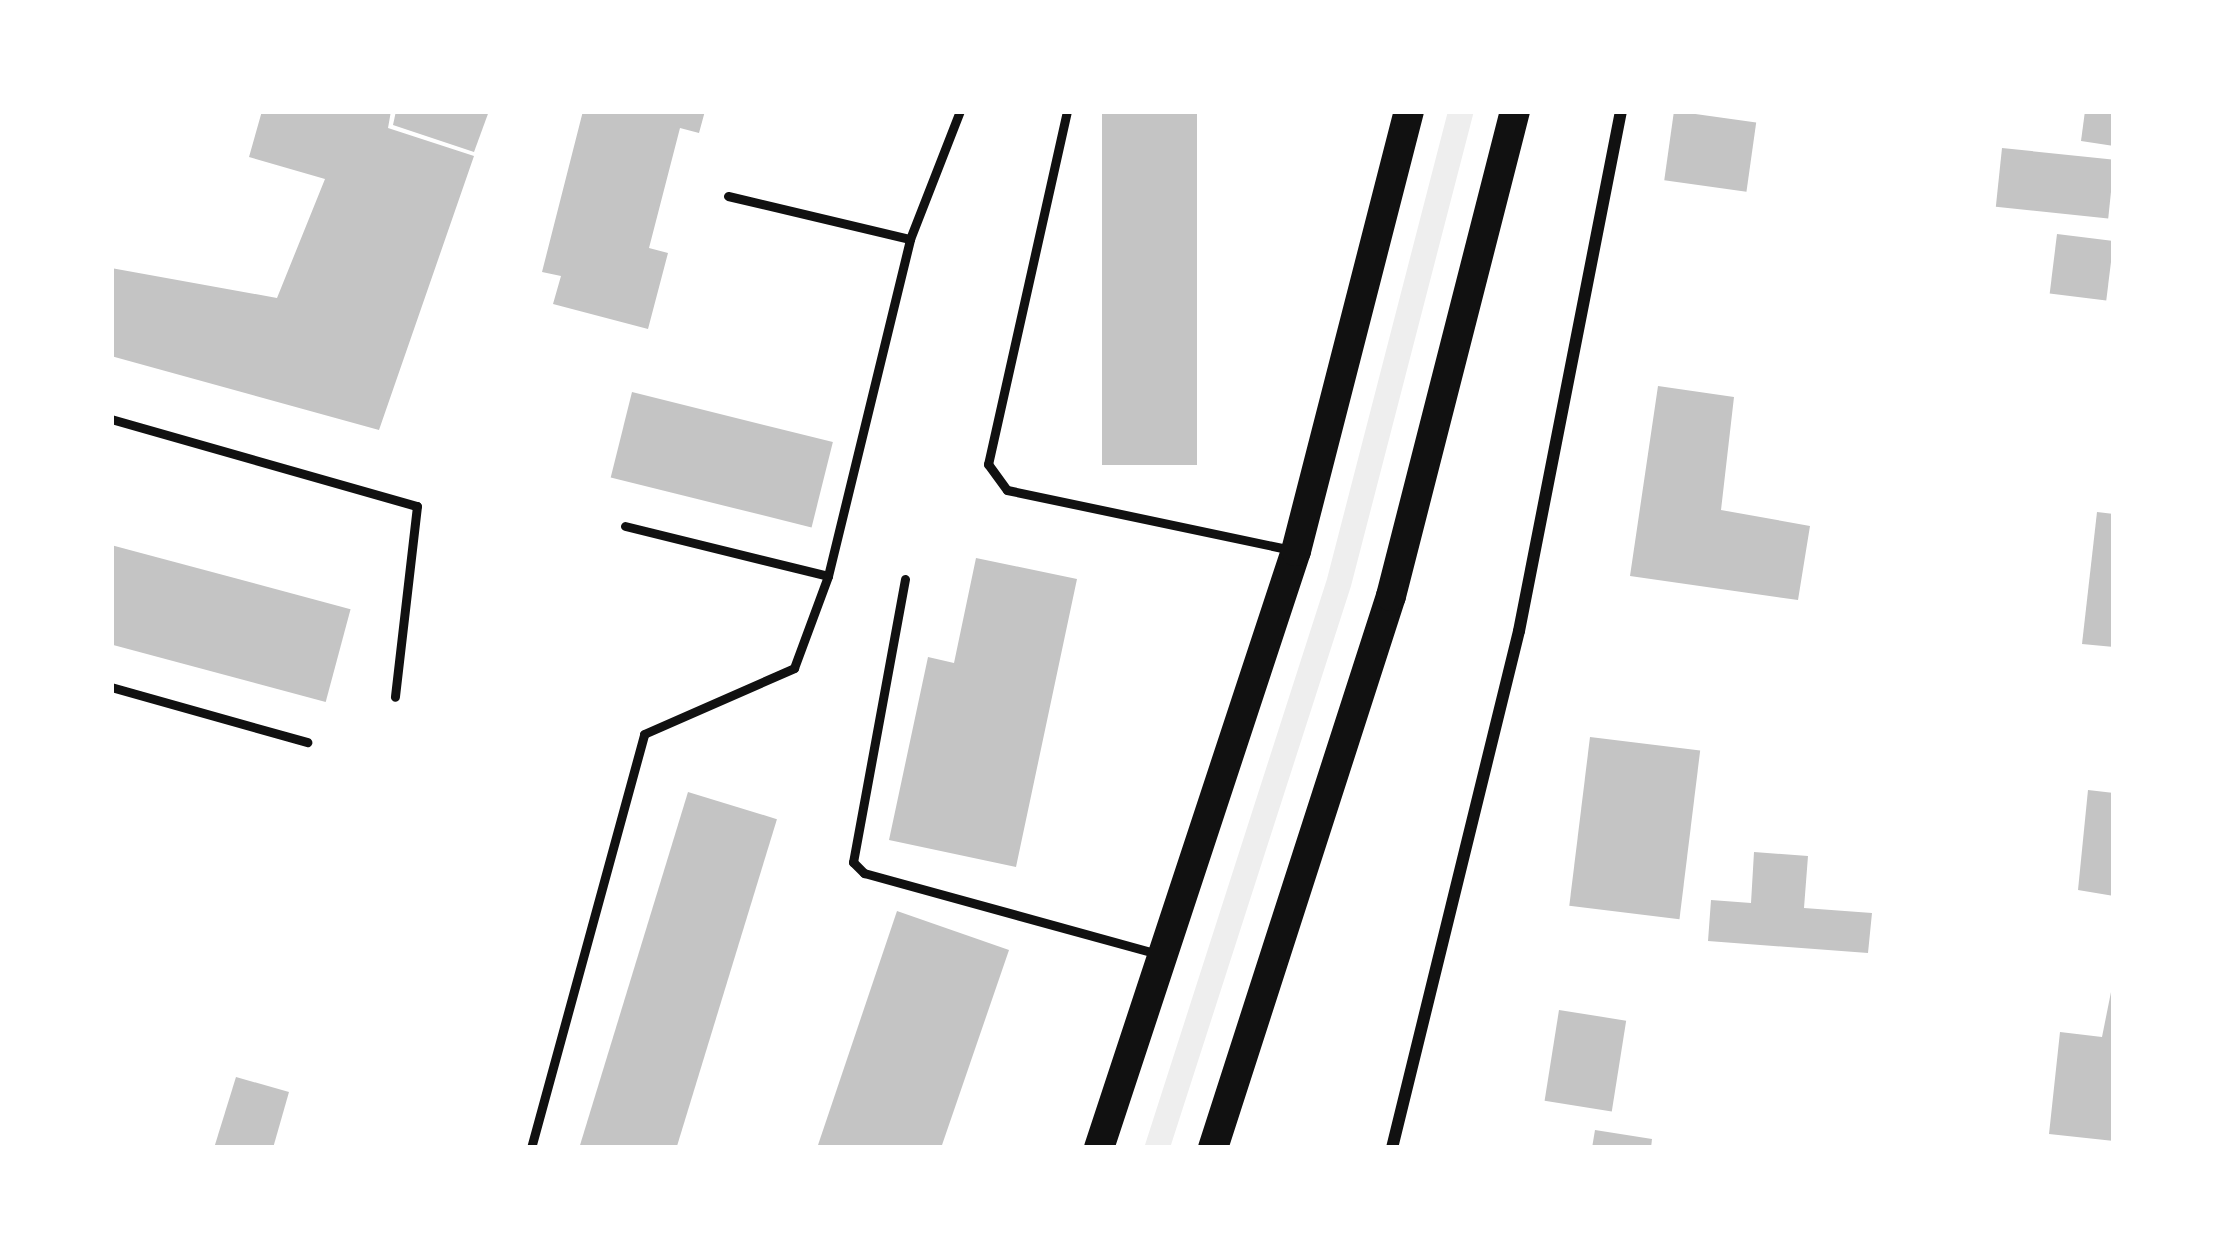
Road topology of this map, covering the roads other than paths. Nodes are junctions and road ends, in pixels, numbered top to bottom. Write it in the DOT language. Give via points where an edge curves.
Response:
graph roads {
  1 [pos="960,111"];
  2 [pos="1067,111"];
  3 [pos="1409,111"];
  4 [pos="1515,111"];
  5 [pos="1621,111"];
  6 [pos="728,196"];
  7 [pos="910,239"];
  8 [pos="111,419"];
  9 [pos="625,526"];
  10 [pos="1296,551"];
  11 [pos="828,576"];
  12 [pos="905,579"];
  13 [pos="111,688"];
  14 [pos="395,697"];
  15 [pos="308,742"];
  16 [pos="1164,956"];
  17 [pos="531,1148"];
  18 [pos="1099,1148"];
  19 [pos="1213,1148"];
  20 [pos="1392,1148"];
  1 -- 7 [label="lane"];
  2 -- 10 [label="lane" via="988,464 1007,490"];
  3 -- 10 [label="main road"];
  4 -- 19 [label="main road" via="1391,596"];
  5 -- 20 [label="street" via="1519,631"];
  6 -- 7 [label="lane"];
  7 -- 11 [label="lane"];
  8 -- 14 [label="lane" via="417,506"];
  9 -- 11 [label="lane"];
  10 -- 16 [label="main road"];
  11 -- 17 [label="lane" via="794,668 644,734"];
  12 -- 16 [label="lane" via="853,862 864,873"];
  13 -- 15 [label="lane"];
  16 -- 18 [label="main road"];
}
